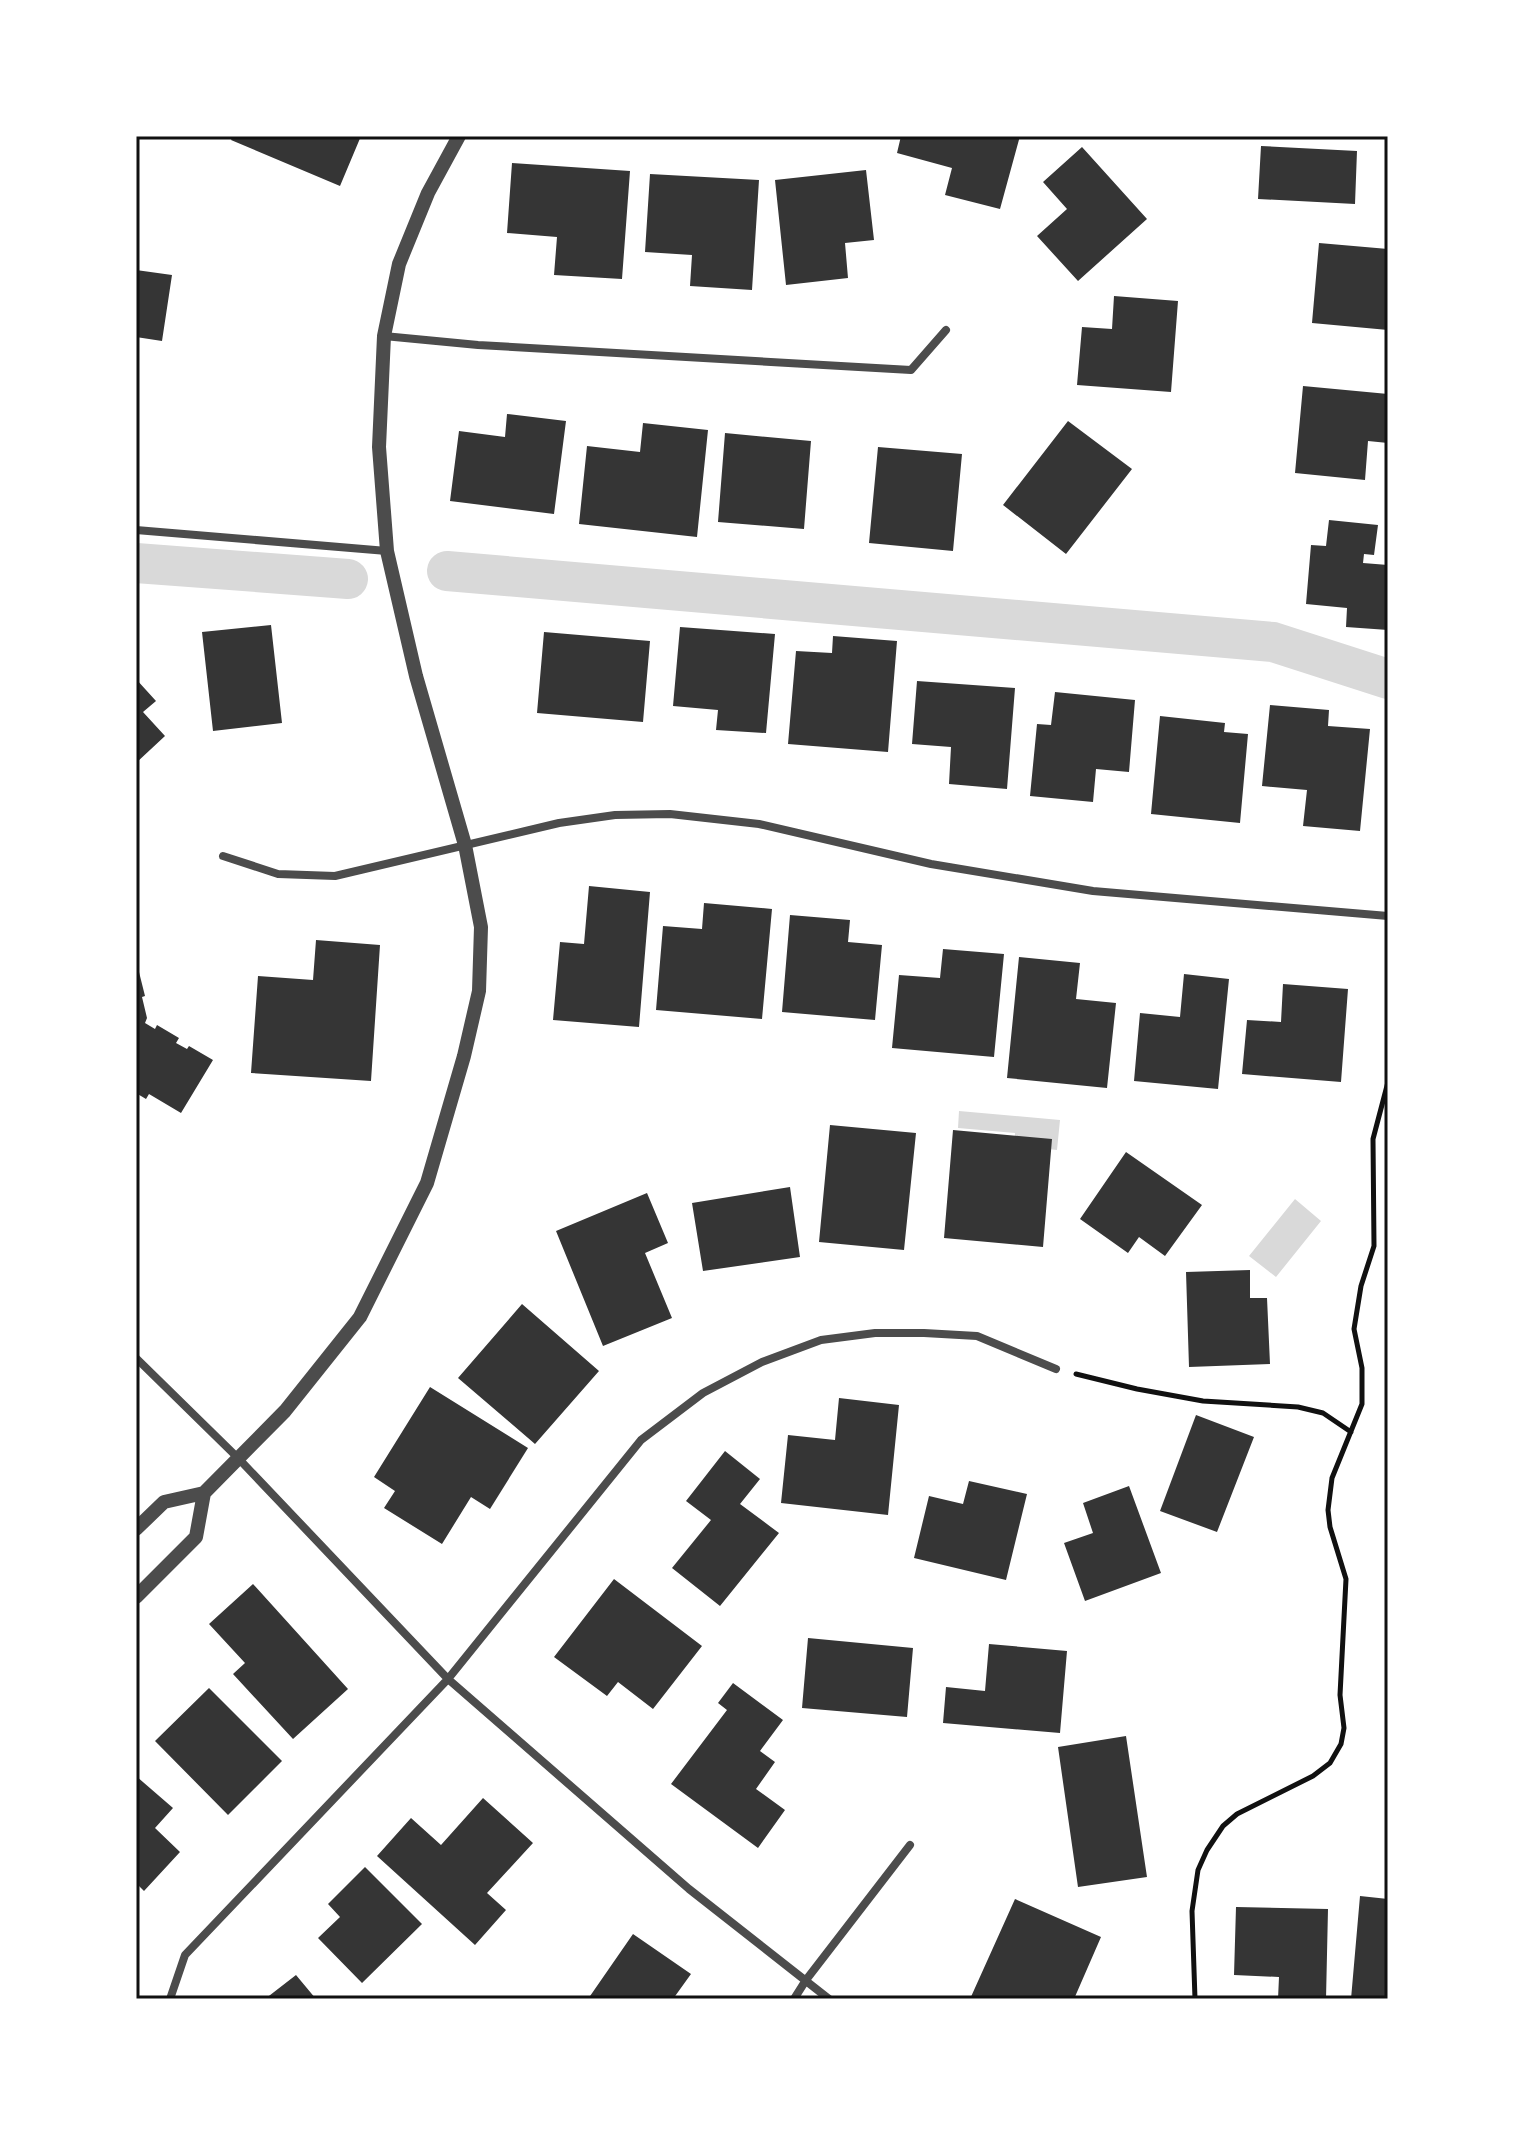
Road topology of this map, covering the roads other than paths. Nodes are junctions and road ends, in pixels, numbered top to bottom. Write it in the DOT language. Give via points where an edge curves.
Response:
graph roads {
  1 [pos="459,136"];
  2 [pos="946,330"];
  3 [pos="384,336"];
  4 [pos="136,530"];
  5 [pos="387,551"];
  6 [pos="465,845"];
  7 [pos="223,856"];
  8 [pos="1388,916"];
  9 [pos="136,1358"];
  10 [pos="1056,1369"];
  11 [pos="238,1458"];
  12 [pos="204,1493"];
  13 [pos="136,1529"];
  14 [pos="136,1597"];
  15 [pos="448,1679"];
  16 [pos="910,1845"];
  17 [pos="806,1980"];
  18 [pos="170,1999"];
  19 [pos="794,1999"];
  20 [pos="829,1999"];
  1 -- 3 [label="street" via="399,264"];
  2 -- 3 [label="street" via="911,370"];
  3 -- 5 [label="street" via="379,447"];
  4 -- 5 [label="street"];
  5 -- 6 [label="street" via="416,676"];
  6 -- 7 [label="street" via="335,876 278,874"];
  6 -- 8 [label="street" via="559,823 670,814 759,824 931,864 1093,891"];
  6 -- 11 [label="street" via="481,927 479,991 427,1183 360,1317 285,1411"];
  9 -- 11 [label="street"];
  10 -- 15 [label="street" via="977,1336 924,1333 821,1340 762,1362 703,1393 641,1440"];
  11 -- 12 [label="street"];
  11 -- 15 [label="street"];
  12 -- 13 [label="street" via="164,1502"];
  12 -- 14 [label="street" via="196,1537"];
  15 -- 17 [label="street" via="689,1889"];
  15 -- 18 [label="street" via="185,1955"];
  16 -- 17 [label="street"];
  17 -- 19 [label="street"];
  17 -- 20 [label="street"];
}
